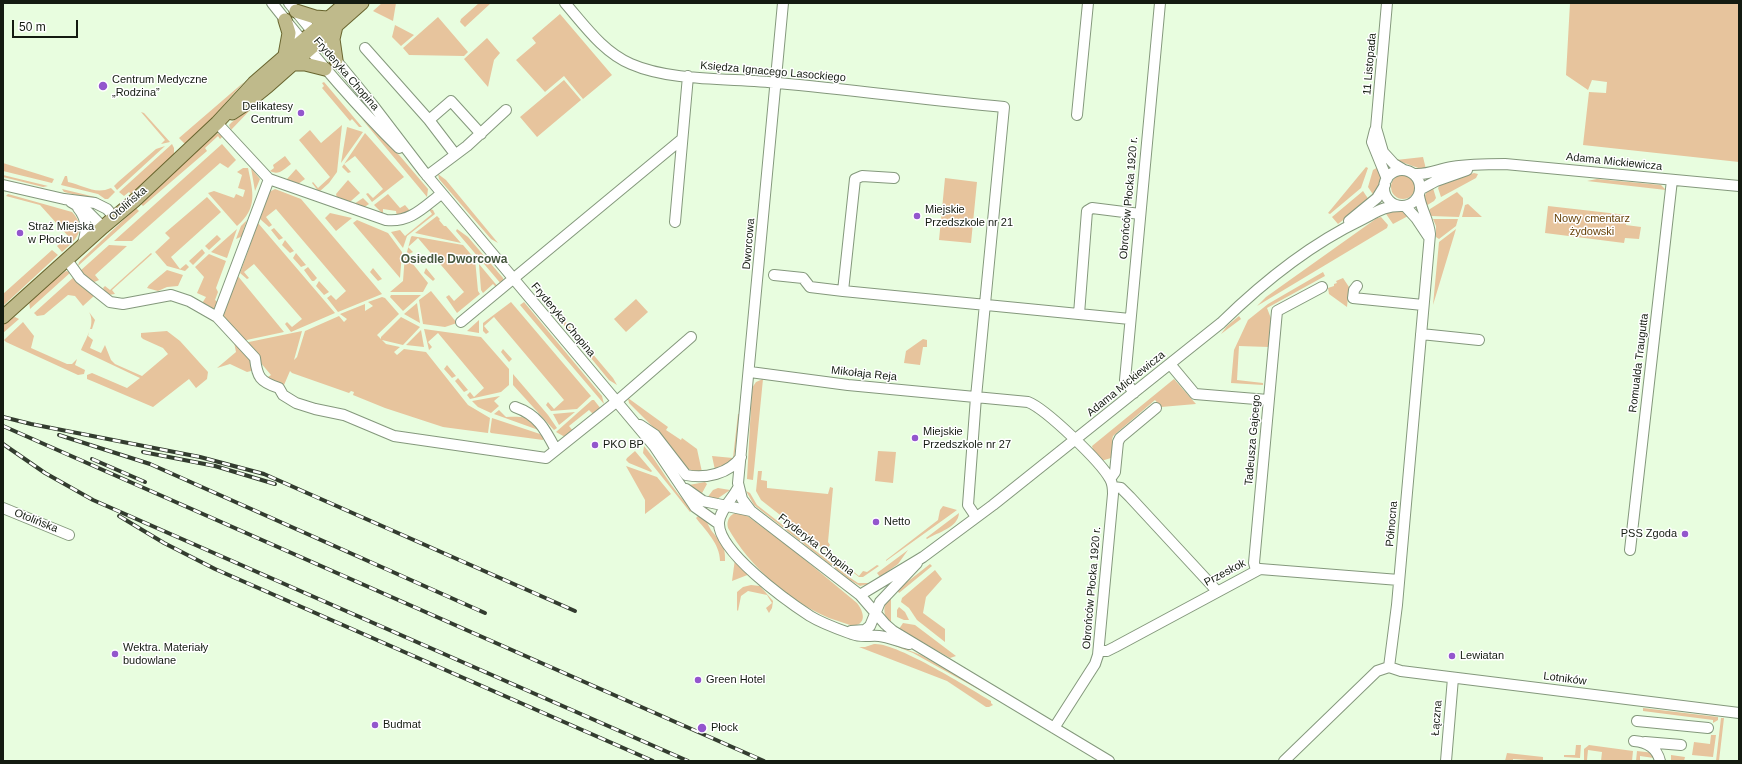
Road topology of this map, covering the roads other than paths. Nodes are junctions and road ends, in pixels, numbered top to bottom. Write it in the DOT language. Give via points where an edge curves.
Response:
graph roads {
  1 [pos="272,3"];
  2 [pos="346,3"];
  3 [pos="362,3"];
  4 [pos="565,3"];
  5 [pos="784,3"];
  6 [pos="1088,3"];
  7 [pos="1160,3"];
  8 [pos="1387,3"];
  9 [pos="293,7"];
  10 [pos="285,20"];
  11 [pos="332,22"];
  12 [pos="316,36"];
  13 [pos="305,45"];
  14 [pos="365,48"];
  15 [pos="289,60"];
  16 [pos="336,60"];
  17 [pos="325,69"];
  18 [pos="688,76"];
  19 [pos="777,83"];
  20 [pos="506,110"];
  21 [pos="1077,115"];
  22 [pos="429,120"];
  23 [pos="217,123"];
  24 [pos="1376,128"];
  25 [pos="481,134"];
  26 [pos="682,138"];
  27 [pos="455,154"];
  28 [pos="1486,164"];
  29 [pos="1404,170"];
  30 [pos="425,174"];
  31 [pos="1415,174"];
  32 [pos="894,178"];
  33 [pos="269,179"];
  34 [pos="1672,180"];
  35 [pos="1386,182"];
  36 [pos="3,185"];
  37 [pos="1739,186"];
  38 [pos="1420,192"];
  39 [pos="441,194"];
  40 [pos="64,199"];
  41 [pos="74,203"];
  42 [pos="1403,206"];
  43 [pos="1140,214"];
  44 [pos="114,217"];
  45 [pos="674,222"];
  46 [pos="103,226"];
  47 [pos="1342,228"];
  48 [pos="1429,240"];
  49 [pos="82,246"];
  50 [pos="67,260"];
  51 [pos="774,275"];
  52 [pos="513,280"];
  53 [pos="1357,286"];
  54 [pos="1322,287"];
  55 [pos="843,291"];
  56 [pos="986,305"];
  57 [pos="1423,305"];
  58 [pos="1079,314"];
  59 [pos="3,317"];
  60 [pos="217,317"];
  61 [pos="1130,319"];
  62 [pos="462,322"];
  63 [pos="1421,334"];
  64 [pos="691,337"];
  65 [pos="1479,340"];
  66 [pos="1170,364"];
  67 [pos="750,372"];
  68 [pos="1134,393"];
  69 [pos="976,397"];
  70 [pos="1268,400"];
  71 [pos="616,402"];
  72 [pos="514,407"];
  73 [pos="1156,408"];
  74 [pos="627,415"];
  75 [pos="1075,440"];
  76 [pos="556,450"];
  77 [pos="741,458"];
  78 [pos="1111,483"];
  79 [pos="682,486"];
  80 [pos="738,488"];
  81 [pos="727,506"];
  82 [pos="3,508"];
  83 [pos="750,511"];
  84 [pos="976,517"];
  85 [pos="719,524"];
  86 [pos="69,535"];
  87 [pos="1630,550"];
  88 [pos="923,557"];
  89 [pos="1256,570"];
  90 [pos="1399,580"];
  91 [pos="1217,591"];
  92 [pos="860,595"];
  93 [pos="876,613"];
  94 [pos="843,630"];
  95 [pos="922,648"];
  96 [pos="1099,651"];
  97 [pos="1389,667"];
  98 [pos="1453,678"];
  99 [pos="1739,713"];
  100 [pos="1637,721"];
  101 [pos="1054,728"];
  102 [pos="1708,728"];
  103 [pos="1681,745"];
  104 [pos="1109,761"];
  105 [pos="1284,761"];
  106 [pos="1446,761"];
  107 [pos="1660,761"];
  1 -- 10 [label="street, Fryderyka Chopina"];
  2 -- 11 [label="main road, Otolińska"];
  3 -- 11 [label="main road, Otolińska"];
  4 -- 18 [label="street, Księdza Ignacego Lasockiego" via="600,44 631,64 657,72"];
  5 -- 19 [label="street, Dworcowa"];
  6 -- 21 [label="street"];
  7 -- 43 [label="street, Obrońców Płocka 1920 r."];
  8 -- 24 [label="street, 11 Listopada"];
  9 -- 11 [label="main road"];
  9 -- 12 [label="street, Fryderyka Chopina"];
  10 -- 13 [label="street, Fryderyka Chopina"];
  10 -- 15 [label="main road" via="289,33"];
  11 -- 12 [label="main road, Otolińska"];
  11 -- 16 [label="main road"];
  12 -- 13 [label="main road, Otolińska"];
  12 -- 16 [label="street, Fryderyka Chopina"];
  13 -- 15 [label="main road, Otolińska"];
  13 -- 17 [label="street, Fryderyka Chopina"];
  14 -- 22 [label="street"];
  15 -- 17 [label="main road"];
  15 -- 23 [label="main road, Otolińska" via="249,88"];
  16 -- 30 [label="street, Fryderyka Chopina"];
  17 -- 30 [label="street, Fryderyka Chopina" via="370,120"];
  18 -- 19 [label="street, Księdza Ignacego Lasockiego"];
  18 -- 26 [label="street"];
  19 -- 56 [label="street, Księdza Ignacego Lasockiego" via="1004,107"];
  19 -- 67 [label="street, Dworcowa"];
  20 -- 25 [label="street"];
  22 -- 25 [label="street" via="451,101"];
  22 -- 27 [label="street"];
  23 -- 33 [label="street"];
  23 -- 44 [label="main road, Otolińska"];
  24 -- 29 [label="street, 11 Listopada" via="1383,152"];
  24 -- 35 [label="street, 11 Listopada" via="1372,142"];
  25 -- 27 [label="street"];
  26 -- 45 [label="street"];
  26 -- 52 [label="street"];
  27 -- 30 [label="street"];
  28 -- 31 [label="street, Adama Mickiewicza"];
  28 -- 34 [label="street, Adama Mickiewicza"];
  28 -- 38 [label="street, Adama Mickiewicza" via="1436,181"];
  29 -- 31 [label="street"];
  29 -- 35 [label="street" via="1395,171"];
  30 -- 39 [label="street, Fryderyka Chopina"];
  31 -- 38 [label="street"];
  32 -- 55 [label="street" via="862,176 855,179"];
  33 -- 39 [label="street" via="397,222 415,214"];
  33 -- 60 [label="street"];
  34 -- 37 [label="street, Adama Mickiewicza"];
  34 -- 87 [label="street, Romualda Traugutta"];
  35 -- 42 [label="street" via="1387,197"];
  35 -- 47 [label="street, Adama Mickiewicza" via="1377,198"];
  36 -- 40 [label="street"];
  38 -- 42 [label="street" via="1413,202"];
  38 -- 48 [label="street, Północna" via="1420,206 1430,229"];
  39 -- 52 [label="street, Fryderyka Chopina"];
  40 -- 41 [label="street"];
  40 -- 44 [label="street" via="95,204 107,209"];
  41 -- 46 [label="street"];
  41 -- 49 [label="street" via="86,221 87,228"];
  42 -- 47 [label="street, Adama Mickiewicza" via="1384,207"];
  42 -- 48 [label="street" via="1416,218"];
  43 -- 58 [label="street" via="1092,208 1087,211"];
  43 -- 61 [label="street, Obrońców Płocka 1920 r."];
  44 -- 46 [label="main road, Otolińska"];
  46 -- 49 [label="main road, Otolińska"];
  47 -- 66 [label="street, Adama Mickiewicza" via="1255,292"];
  48 -- 57 [label="street, Północna"];
  49 -- 50 [label="main road, Otolińska"];
  50 -- 59 [label="main road, Otolińska"];
  50 -- 60 [label="street" via="80,278 110,302 123,304 171,296 189,301"];
  51 -- 55 [label="street" via="804,278 810,287"];
  52 -- 62 [label="street"];
  52 -- 71 [label="street, Fryderyka Chopina"];
  53 -- 57 [label="street" via="1353,298"];
  54 -- 70 [label="street, Tadeusza Gajcego" via="1277,311"];
  55 -- 56 [label="street"];
  56 -- 58 [label="street"];
  56 -- 69 [label="street"];
  57 -- 63 [label="street, Północna"];
  58 -- 61 [label="street"];
  60 -- 76 [label="street" via="255,358 256,373 266,384 279,388 283,395 296,403 344,415 394,436 546,458"];
  61 -- 68 [label="street, Obrońców Płocka 1920 r." via="1125,380"];
  63 -- 65 [label="street"];
  63 -- 90 [label="street, Północna"];
  64 -- 71 [label="street"];
  66 -- 68 [label="street, Adama Mickiewicza"];
  66 -- 70 [label="street" via="1196,394"];
  67 -- 69 [label="street, Mikołaja Reja" via="848,385"];
  67 -- 77 [label="street, Dworcowa"];
  68 -- 75 [label="street, Adama Mickiewicza"];
  69 -- 75 [label="street, Mikołaja Reja" via="1034,404 1052,417"];
  69 -- 84 [label="street" via="968,505"];
  70 -- 89 [label="street, Tadeusza Gajcego" via="1254,563"];
  71 -- 74 [label="street, Fryderyka Chopina"];
  71 -- 76 [label="street"];
  72 -- 76 [label="street" via="528,412 543,427"];
  73 -- 78 [label="street, Obrońców Płocka 1920 r." via="1120,438"];
  74 -- 77 [label="street" via="655,435 686,475 698,478 725,472"];
  74 -- 79 [label="street, Fryderyka Chopina" via="654,446"];
  75 -- 78 [label="street, Mikołaja Reja"];
  75 -- 84 [label="street, Adama Mickiewicza"];
  77 -- 80 [label="street, Dworcowa"];
  78 -- 91 [label="street" via="1130,497"];
  78 -- 96 [label="street, Obrońców Płocka 1920 r." via="1113,494"];
  79 -- 81 [label="street, Fryderyka Chopina" via="703,501"];
  79 -- 85 [label="street, Fryderyka Chopina" via="695,507"];
  80 -- 81 [label="street, Dworcowa"];
  80 -- 83 [label="street"];
  81 -- 83 [label="street, Fryderyka Chopina"];
  81 -- 85 [label="street, Dworcowa"];
  82 -- 86 [label="street, Otolińska"];
  83 -- 92 [label="street, Fryderyka Chopina"];
  84 -- 88 [label="street, Adama Mickiewicza"];
  85 -- 94 [label="street, Fryderyka Chopina" via="724,540 762,581 811,616"];
  88 -- 92 [label="street, Adama Mickiewicza"];
  88 -- 93 [label="street, Adama Mickiewicza" via="904,579 887,593"];
  89 -- 90 [label="street, Przeskok"];
  89 -- 91 [label="street, Przeskok"];
  90 -- 97 [label="street, Północna"];
  91 -- 96 [label="street, Przeskok" via="1115,647"];
  92 -- 93 [label="street, Fryderyka Chopina"];
  93 -- 94 [label="street, Adama Mickiewicza" via="870,626 865,630"];
  93 -- 95 [label="street, Fryderyka Chopina" via="893,631"];
  94 -- 95 [label="street, Fryderyka Chopina" via="853,635 879,636"];
  95 -- 101 [label="street, Fryderyka Chopina"];
  96 -- 101 [label="street, Obrońców Płocka 1920 r." via="1095,664"];
  97 -- 98 [label="street, Lotników"];
  97 -- 105 [label="street" via="1377,671"];
  98 -- 99 [label="street, Lotników"];
  98 -- 106 [label="street, Łączna"];
  100 -- 102 [label="street"];
  101 -- 104 [label="street, Fryderyka Chopina"];
  103 -- 107 [label="street" via="1639,742 1656,752"];
}
